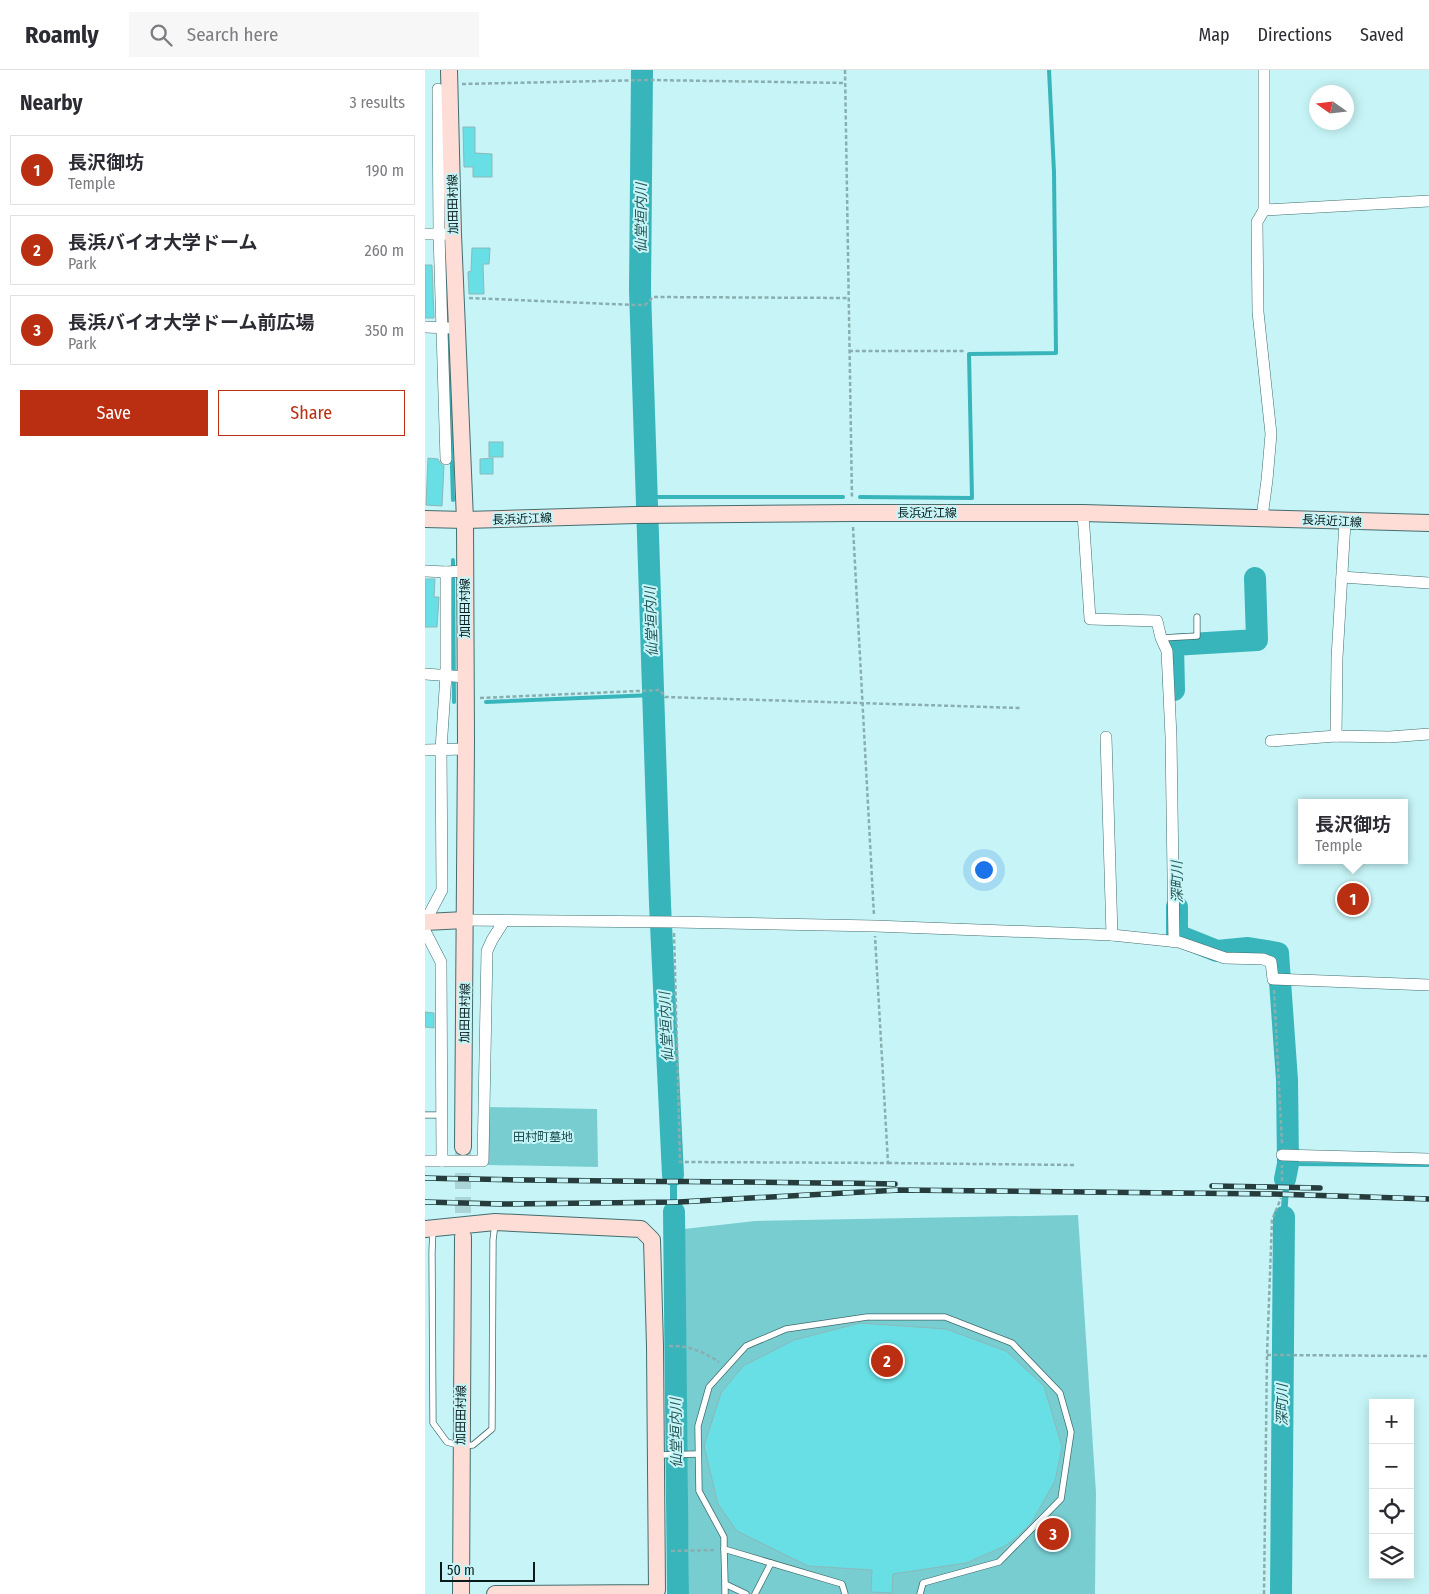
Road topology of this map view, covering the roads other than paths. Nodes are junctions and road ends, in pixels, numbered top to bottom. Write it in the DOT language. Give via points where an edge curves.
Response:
graph roads {
  1 [pos="1264,70"];
  2 [pos="447,83"];
  3 [pos="425,89"];
  4 [pos="1429,201"];
  5 [pos="1264,210"];
  6 [pos="425,234"];
  7 [pos="445,234"];
  8 [pos="425,327"];
  9 [pos="448,328"];
  10 [pos="446,459"];
  11 [pos="1083,513"];
  12 [pos="1262,517"];
  13 [pos="425,518"];
  14 [pos="465,520"];
  15 [pos="1345,522"];
  16 [pos="1429,523"];
  17 [pos="425,571"];
  18 [pos="454,571"];
  19 [pos="1341,577"];
  20 [pos="1429,583"];
  21 [pos="1197,617"];
  22 [pos="1161,638"];
  23 [pos="425,674"];
  24 [pos="456,676"];
  25 [pos="1429,734"];
  26 [pos="1336,736"];
  27 [pos="1106,737"];
  28 [pos="1271,741"];
  29 [pos="466,748"];
  30 [pos="441,749"];
  31 [pos="425,750"];
  32 [pos="465,920"];
  33 [pos="505,921"];
  34 [pos="425,922"];
  35 [pos="1111,936"];
  36 [pos="1174,942"];
  37 [pos="1429,985"];
  38 [pos="425,1115"];
  39 [pos="442,1115"];
  40 [pos="463,1147"];
  41 [pos="1283,1155"];
  42 [pos="1429,1159"];
  43 [pos="425,1161"];
  44 [pos="442,1161"];
  45 [pos="495,1222"];
  46 [pos="429,1229"];
  47 [pos="463,1237"];
  48 [pos="461,1446"];
  49 [pos="698,1454"];
  50 [pos="660,1455"];
  51 [pos="724,1549"];
  52 [pos="771,1563"];
  53 [pos="725,1584"];
  54 [pos="461,1594"];
  55 [pos="495,1594"];
  56 [pos="725,1594"];
  57 [pos="746,1594"];
  58 [pos="755,1594"];
  59 [pos="845,1594"];
  60 [pos="920,1594"];
  1 -- 5 [label="street"];
  2 -- 3 [label="street"];
  2 -- 7 [label="main road, 加田田村線"];
  4 -- 5 [label="street"];
  5 -- 12 [label="street" via="1257,222 1258,312 1271,434"];
  6 -- 7 [label="street"];
  7 -- 9 [label="street"];
  7 -- 9 [label="main road, 加田田村線" via="456,297"];
  8 -- 9 [label="street"];
  9 -- 10 [label="street"];
  9 -- 14 [label="main road, 加田田村線"];
  11 -- 12 [label="main road, 長浜近江線"];
  11 -- 14 [label="main road, 長浜近江線" via="655,515"];
  11 -- 22 [label="street" via="1090,619 1157,621"];
  12 -- 15 [label="main road, 長浜近江線"];
  13 -- 14 [label="main road, 長浜近江線"];
  14 -- 18 [label="main road, 加田田村線"];
  15 -- 16 [label="main road, 長浜近江線"];
  15 -- 19 [label="street"];
  17 -- 18 [label="street"];
  18 -- 24 [label="main road, 加田田村線"];
  19 -- 20 [label="street"];
  19 -- 26 [label="street"];
  21 -- 22 [label="lane" via="1197,636"];
  22 -- 36 [label="street" via="1167,650 1171,737"];
  23 -- 24 [label="street"];
  24 -- 29 [label="main road, 加田田村線" via="466,698"];
  24 -- 30 [label="street"];
  25 -- 26 [label="street"];
  26 -- 28 [label="street"];
  27 -- 35 [label="street"];
  29 -- 30 [label="street"];
  29 -- 32 [label="main road, 加田田村線"];
  30 -- 31 [label="street"];
  30 -- 34 [label="street" via="442,890"];
  32 -- 33 [label="street"];
  32 -- 34 [label="main road"];
  32 -- 40 [label="main road, 加田田村線"];
  33 -- 35 [label="street" via="875,926"];
  33 -- 44 [label="street" via="487,951 483,1161"];
  34 -- 39 [label="street" via="425,931 441,962"];
  35 -- 36 [label="street"];
  36 -- 37 [label="street" via="1225,958 1263,959 1271,962 1273,979"];
  38 -- 39 [label="lane"];
  39 -- 44 [label="street"];
  41 -- 42 [label="street"];
  43 -- 44 [label="street"];
  45 -- 46 [label="main road"];
  45 -- 48 [label="lane" via="492,1429 473,1444"];
  45 -- 50 [label="main road" via="641,1229 652,1240"];
  46 -- 48 [label="lane" via="432,1252 433,1423 447,1442"];
  47 -- 48 [label="main road, 加田田村線"];
  48 -- 54 [label="main road, 加田田村線"];
  49 -- 50 [label="lane"];
  49 -- 51 [label="lane" via="699,1491 724,1537"];
  49 -- 60 [label="lane" via="697,1426 709,1387 746,1346 786,1330 867,1317 945,1317 1013,1343 1060,1393 1071,1432 1061,1499 999,1562 923,1583"];
  50 -- 55 [label="main road" via="657,1590 654,1593"];
  51 -- 52 [label="lane"];
  51 -- 53 [label="lane"];
  52 -- 58 [label="lane"];
  52 -- 59 [label="lane" via="842,1584"];
  53 -- 56 [label="lane"];
  53 -- 57 [label="lane"];
}
